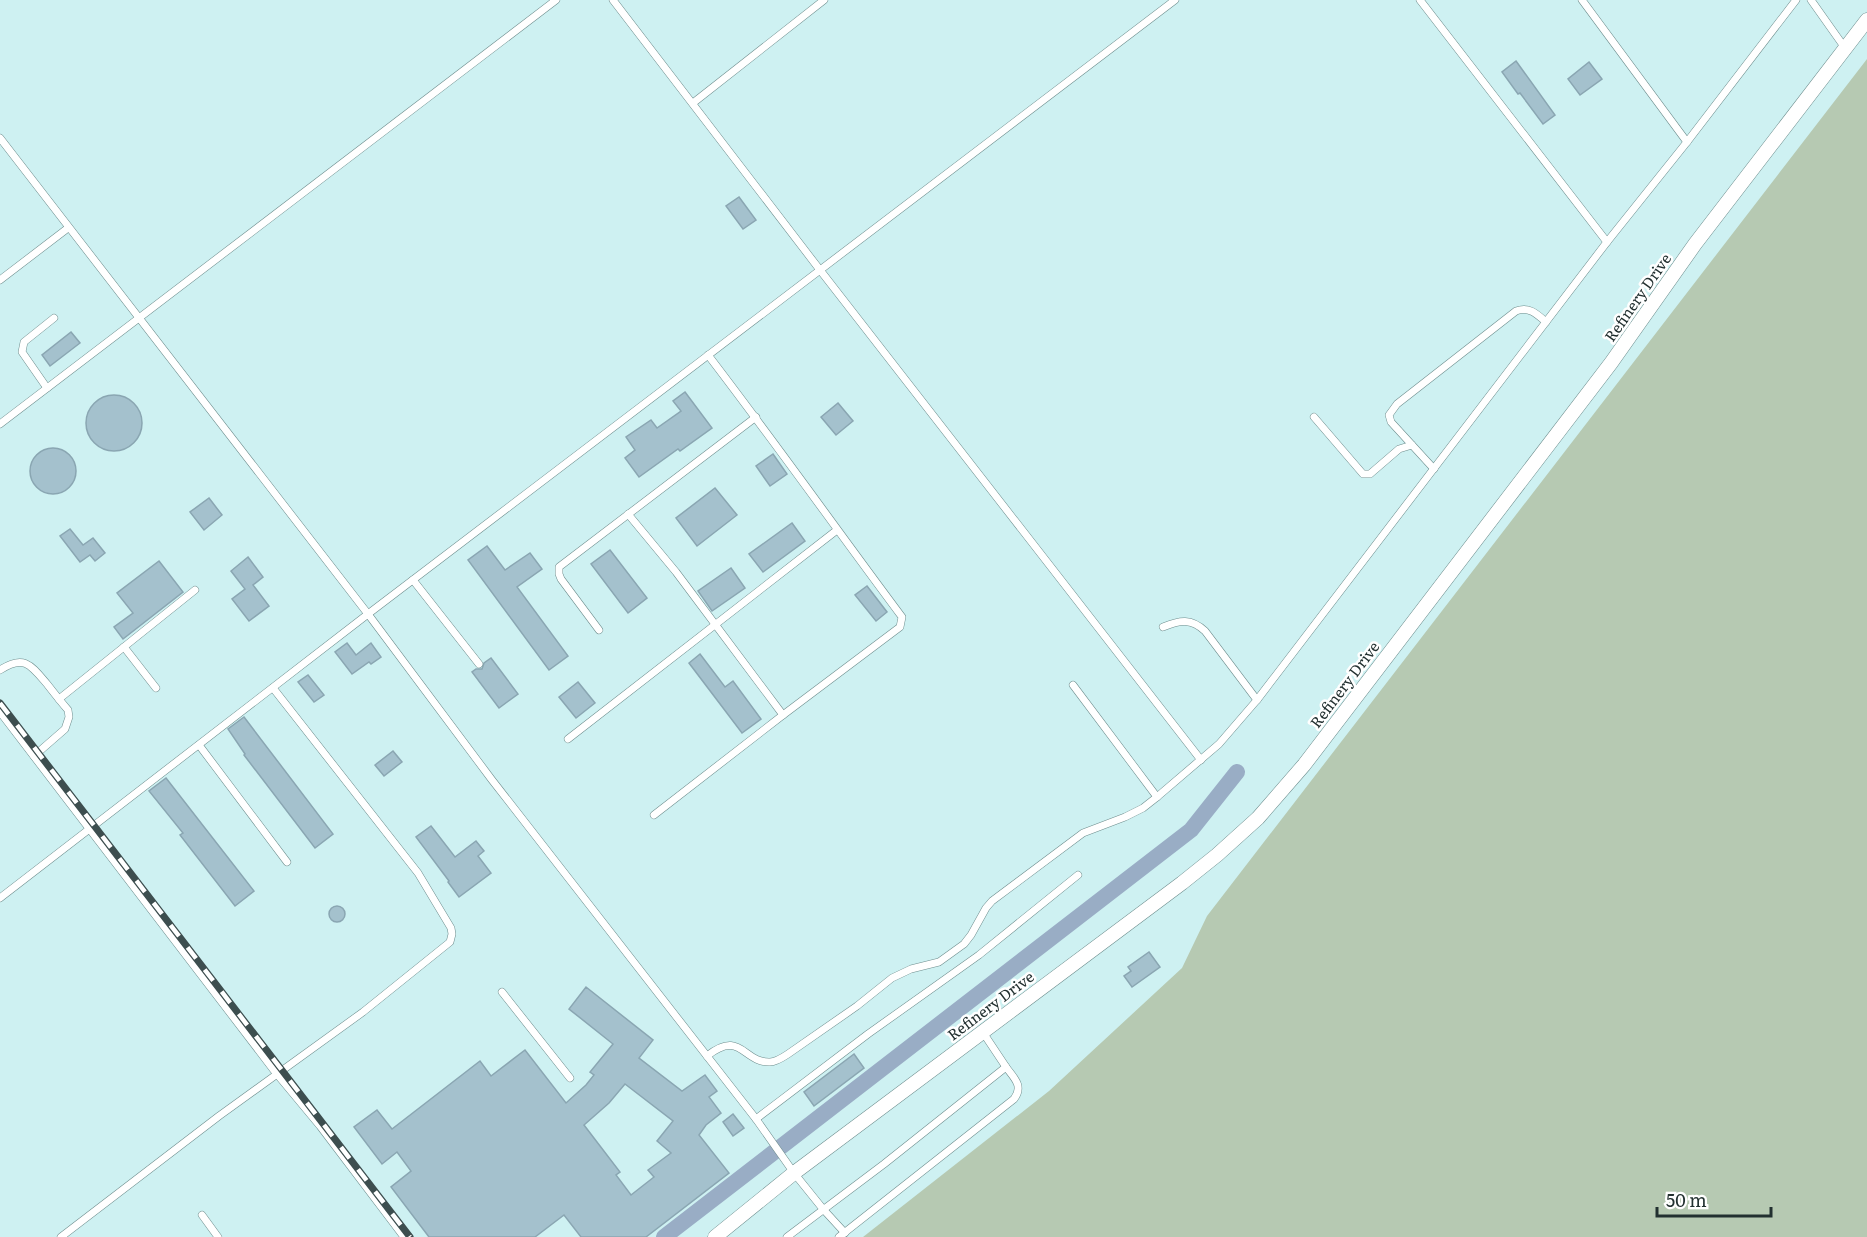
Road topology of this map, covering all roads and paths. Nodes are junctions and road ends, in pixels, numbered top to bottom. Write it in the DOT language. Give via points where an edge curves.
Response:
graph roads {
  1 [pos="556,0"];
  2 [pos="613,0"];
  3 [pos="824,0"];
  4 [pos="1175,0"];
  5 [pos="1420,0"];
  6 [pos="1582,0"];
  7 [pos="1796,0"];
  8 [pos="1811,0"];
  9 [pos="1867,20"];
  10 [pos="1845,48"];
  11 [pos="693,103"];
  12 [pos="0,138"];
  13 [pos="1688,142"];
  14 [pos="68,228"];
  15 [pos="1607,242"];
  16 [pos="820,270"];
  17 [pos="0,280"];
  18 [pos="54,318"];
  19 [pos="139,319"];
  20 [pos="1546,322"];
  21 [pos="708,355"];
  22 [pos="47,388"];
  23 [pos="756,417"];
  24 [pos="1314,417"];
  25 [pos="0,424"];
  26 [pos="1412,445"];
  27 [pos="1434,469"];
  28 [pos="628,514"];
  29 [pos="837,530"];
  30 [pos="413,580"];
  31 [pos="195,590"];
  32 [pos="368,614"];
  33 [pos="716,625"];
  34 [pos="1163,627"];
  35 [pos="599,630"];
  36 [pos="124,647"];
  37 [pos="479,664"];
  38 [pos="0,670"];
  39 [pos="1073,685"];
  40 [pos="156,688"];
  41 [pos="273,688"];
  42 [pos="59,699"];
  43 [pos="1257,700"];
  44 [pos="0,712"];
  45 [pos="783,715"];
  46 [pos="568,739"];
  47 [pos="199,745"];
  48 [pos="34,756"];
  49 [pos="1201,760"];
  50 [pos="1157,797"];
  51 [pos="654,815"];
  52 [pos="90,829"];
  53 [pos="287,862"];
  54 [pos="1078,875"];
  55 [pos="0,898"];
  56 [pos="502,992"];
  57 [pos="982,1031"];
  58 [pos="707,1056"];
  59 [pos="1006,1067"];
  60 [pos="276,1073"];
  61 [pos="570,1078"];
  62 [pos="756,1119"];
  63 [pos="791,1168"];
  64 [pos="823,1209"];
  65 [pos="202,1215"];
  66 [pos="842,1235"];
  67 [pos="61,1237"];
  68 [pos="218,1237"];
  69 [pos="404,1237"];
  70 [pos="715,1237"];
  71 [pos="787,1237"];
  1 -- 19 [label="lane"];
  2 -- 11 [label="lane"];
  3 -- 11 [label="lane"];
  4 -- 16 [label="lane"];
  5 -- 15 [label="lane"];
  6 -- 13 [label="lane"];
  7 -- 13 [label="lane"];
  8 -- 10 [label="lane"];
  9 -- 10 [label="street, Refinery Drive"];
  10 -- 57 [label="street, Refinery Drive" via="1695,244 1611,363 1304,765 1258,818 1182,883"];
  11 -- 16 [label="lane"];
  12 -- 14 [label="lane"];
  13 -- 15 [label="lane"];
  14 -- 17 [label="lane"];
  14 -- 19 [label="lane"];
  15 -- 20 [label="lane"];
  16 -- 21 [label="lane"];
  16 -- 49 [label="lane"];
  18 -- 22 [label="lane" via="24,342 22,352"];
  19 -- 22 [label="lane"];
  19 -- 32 [label="lane"];
  20 -- 26 [label="lane" via="1527,309 1516,311 1397,404 1389,419"];
  20 -- 27 [label="lane"];
  21 -- 23 [label="lane"];
  21 -- 30 [label="lane"];
  22 -- 25 [label="lane"];
  23 -- 28 [label="lane"];
  23 -- 29 [label="lane"];
  24 -- 26 [label="lane" via="1363,474 1370,474 1399,449"];
  26 -- 27 [label="lane"];
  27 -- 43 [label="lane"];
  28 -- 33 [label="lane"];
  28 -- 35 [label="lane" via="558,570"];
  29 -- 33 [label="lane"];
  29 -- 45 [label="lane" via="902,617 902,624"];
  30 -- 32 [label="lane"];
  30 -- 37 [label="lane"];
  31 -- 36 [label="lane"];
  32 -- 41 [label="lane"];
  32 -- 58 [label="lane"];
  33 -- 45 [label="lane"];
  33 -- 46 [label="lane"];
  34 -- 43 [label="lane" via="1185,620 1199,626"];
  36 -- 40 [label="lane"];
  36 -- 42 [label="lane"];
  38 -- 42 [label="lane" via="10,663 32,665"];
  39 -- 50 [label="lane"];
  41 -- 47 [label="lane"];
  41 -- 60 [label="lane" via="418,873 452,934 450,942 363,1012"];
  42 -- 48 [label="lane" via="68,710 68,724"];
  43 -- 49 [label="lane"];
  44 -- 48 [label="lane"];
  45 -- 51 [label="lane"];
  47 -- 52 [label="lane"];
  47 -- 53 [label="lane"];
  48 -- 52 [label="lane"];
  49 -- 50 [label="lane"];
  50 -- 58 [label="lane" via="1125,818 1083,833 992,901 964,944 939,962 892,978 776,1061 765,1062 724,1045"];
  52 -- 55 [label="lane"];
  52 -- 60 [label="lane"];
  54 -- 62 [label="lane" via="979,955"];
  56 -- 61 [label="lane"];
  57 -- 59 [label="lane"];
  57 -- 63 [label="street, Refinery Drive"];
  58 -- 62 [label="lane"];
  59 -- 64 [label="lane"];
  59 -- 66 [label="lane" via="1019,1087 1014,1099"];
  60 -- 67 [label="lane"];
  60 -- 69 [label="lane"];
  62 -- 63 [label="lane"];
  63 -- 64 [label="lane"];
  63 -- 70 [label="street, Refinery Drive"];
  64 -- 66 [label="lane"];
  64 -- 71 [label="lane"];
  65 -- 68 [label="lane"];
}
